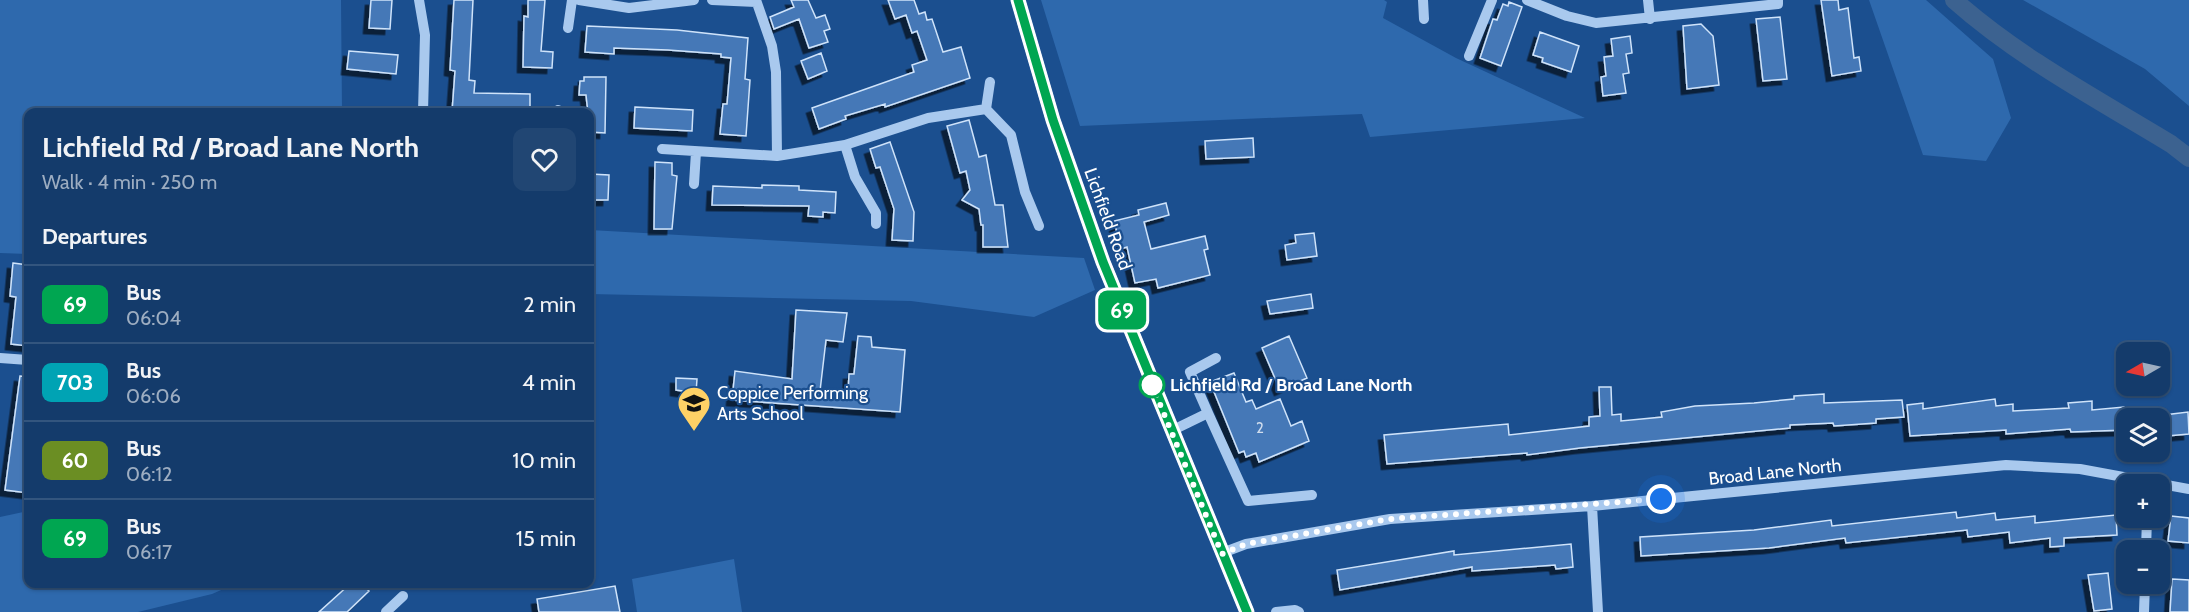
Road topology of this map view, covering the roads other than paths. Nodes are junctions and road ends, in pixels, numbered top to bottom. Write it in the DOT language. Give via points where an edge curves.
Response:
graph roads {
  1 [pos="419,0"];
  2 [pos="572,0"];
  3 [pos="579,0"];
  4 [pos="694,0"];
  5 [pos="712,0"];
  6 [pos="1018,0"];
  7 [pos="1423,0"];
  8 [pos="1492,0"];
  9 [pos="1527,0"];
  10 [pos="1648,0"];
  11 [pos="1778,0"];
  12 [pos="756,1"];
  13 [pos="1424,19"];
  14 [pos="1650,19"];
  15 [pos="568,28"];
  16 [pos="1469,56"];
  17 [pos="990,82"];
  18 [pos="423,108"];
  19 [pos="986,109"];
  20 [pos="845,146"];
  21 [pos="662,149"];
  22 [pos="696,152"];
  23 [pos="777,156"];
  24 [pos="694,184"];
  25 [pos="876,224"];
  26 [pos="1039,226"];
  27 [pos="0,358"];
  28 [pos="1216,358"];
  29 [pos="24,360"];
  30 [pos="1208,413"];
  31 [pos="1171,430"];
  32 [pos="2116,476"];
  33 [pos="2170,486"];
  34 [pos="2189,489"];
  35 [pos="1312,495"];
  36 [pos="1592,506"];
  37 [pos="1222,554"];
  38 [pos="2145,594"];
  39 [pos="403,596"];
  40 [pos="386,612"];
  41 [pos="1247,612"];
  42 [pos="1276,612"];
  43 [pos="1299,612"];
  44 [pos="1598,612"];
  45 [pos="2144,612"];
  1 -- 18 [label="street" via="425,35"];
  2 -- 15 [label="street"];
  3 -- 4 [label="street" via="629,8"];
  5 -- 12 [label="street"];
  6 -- 31 [label="main road, Lichfield Road" via="1074,183"];
  7 -- 13 [label="street"];
  8 -- 16 [label="street"];
  9 -- 14 [label="street" via="1596,23"];
  10 -- 14 [label="street"];
  11 -- 14 [label="street" via="1778,4"];
  12 -- 23 [label="street" via="772,46 776,72"];
  17 -- 19 [label="street"];
  19 -- 20 [label="street" via="928,118"];
  19 -- 26 [label="street" via="1002,123 1014,143 1025,192"];
  20 -- 23 [label="street"];
  20 -- 25 [label="street" via="855,177 876,213"];
  21 -- 22 [label="street"];
  22 -- 23 [label="street"];
  22 -- 24 [label="street"];
  27 -- 29 [label="street"];
  28 -- 30 [label="street" via="1190,372"];
  30 -- 31 [label="street"];
  30 -- 35 [label="street" via="1248,501"];
  31 -- 37 [label="main road, Lichfield Road"];
  32 -- 36 [label="street, Broad Lane North" via="2080,469 2006,465"];
  33 -- 34 [label="street, Broad Lane North"];
  36 -- 37 [label="street, Broad Lane North" via="1390,519 1246,544"];
  36 -- 44 [label="street"];
  37 -- 41 [label="main road, Lichfield Road"];
  38 -- 45 [label="street"];
  39 -- 40 [label="street"];
  42 -- 43 [label="street"];
}
